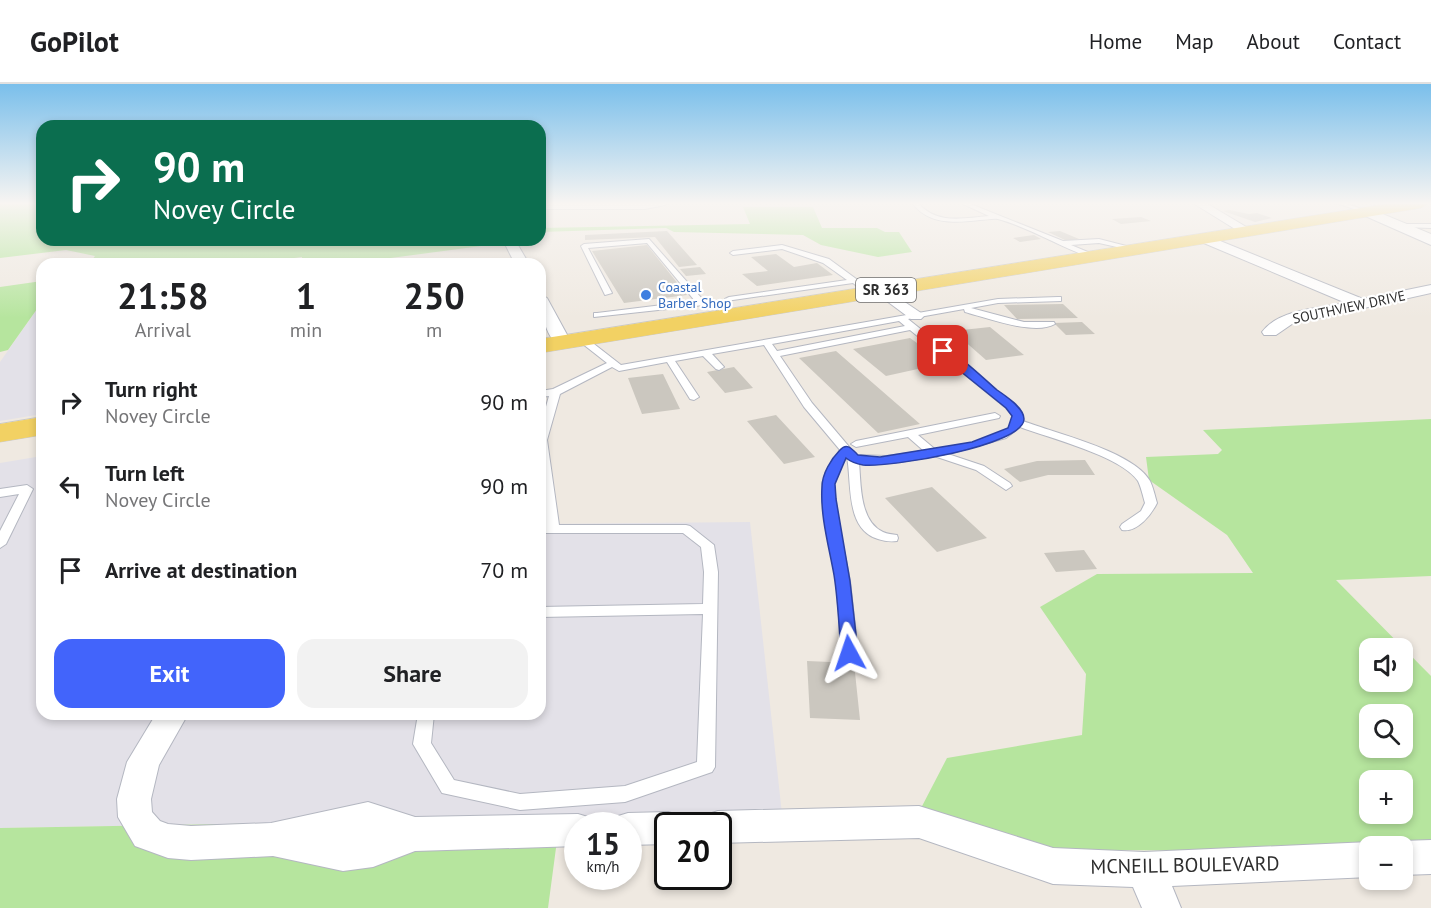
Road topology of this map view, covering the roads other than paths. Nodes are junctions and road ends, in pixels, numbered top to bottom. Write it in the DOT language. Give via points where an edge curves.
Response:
graph roads {
  1 [pos="1061,241"];
  2 [pos="1091,241"];
  3 [pos="1101,241"];
  4 [pos="1182,241"];
  5 [pos="1211,241"];
  6 [pos="1065,243"];
  7 [pos="1135,249"];
  8 [pos="733,253"];
  9 [pos="1093,256"];
  10 [pos="868,288"];
  11 [pos="1431,290"];
  12 [pos="608,292"];
  13 [pos="788,298"];
  14 [pos="729,299"];
  15 [pos="1058,299"];
  16 [pos="1362,304"];
  17 [pos="546,306"];
  18 [pos="963,309"];
  19 [pos="702,311"];
  20 [pos="597,315"];
  21 [pos="910,321"];
  22 [pos="625,322"];
  23 [pos="1051,324"];
  24 [pos="1270,332"];
  25 [pos="806,335"];
  26 [pos="573,340"];
  27 [pos="767,343"];
  28 [pos="546,345"];
  29 [pos="817,346"];
  30 [pos="706,354"];
  31 [pos="774,354"];
  32 [pos="670,360"];
  33 [pos="612,364"];
  34 [pos="719,367"];
  35 [pos="555,392"];
  36 [pos="546,393"];
  37 [pos="694,397"];
  38 [pos="995,416"];
  39 [pos="546,421"];
  40 [pos="1017,423"];
  41 [pos="36,427"];
  42 [pos="0,433"];
  43 [pos="910,433"];
  44 [pos="852,450"];
  45 [pos="932,452"];
  46 [pos="1006,486"];
  47 [pos="0,493"];
  48 [pos="546,511"];
  49 [pos="14,517"];
  50 [pos="0,520"];
  51 [pos="1126,527"];
  52 [pos="547,529"];
  53 [pos="892,538"];
  54 [pos="0,544"];
  55 [pos="710,609"];
  56 [pos="546,612"];
  57 [pos="849,653"];
  58 [pos="169,720"];
  59 [pos="425,720"];
  60 [pos="732,827"];
  61 [pos="564,830"];
  62 [pos="1431,857"];
  63 [pos="1413,858"];
  64 [pos="1359,860"];
  65 [pos="1144,870"];
  66 [pos="1162,908"];
  1 -- 6 [label="lane"];
  2 -- 6 [label="lane"];
  3 -- 7 [label="lane"];
  4 -- 7 [label="main road, SR 363"];
  5 -- 16 [label="street"];
  6 -- 9 [label="lane"];
  7 -- 9 [label="main road, SR 363"];
  8 -- 10 [label="lane" via="782,248 826,261"];
  9 -- 10 [label="main road, SR 363"];
  10 -- 13 [label="main road, SR 363"];
  10 -- 21 [label="street"];
  11 -- 16 [label="street, SOUTHVIEW DRIVE"];
  12 -- 19 [label="lane" via="584,246 649,242 701,303"];
  13 -- 14 [label="lane"];
  13 -- 19 [label="main road, SR 363"];
  15 -- 18 [label="lane" via="1005,300"];
  16 -- 24 [label="street, SOUTHVIEW DRIVE" via="1287,320"];
  17 -- 26 [label="street"];
  18 -- 21 [label="lane"];
  18 -- 23 [label="lane" via="1024,326"];
  19 -- 22 [label="main road, SR 363"];
  20 -- 22 [label="lane"];
  21 -- 25 [label="lane"];
  21 -- 29 [label="lane"];
  21 -- 40 [label="lane" via="1010,406 1018,416"];
  22 -- 26 [label="main road, SR 363"];
  25 -- 27 [label="lane"];
  25 -- 29 [label="lane"];
  26 -- 28 [label="main road, SR 363"];
  26 -- 33 [label="lane"];
  27 -- 30 [label="lane"];
  27 -- 31 [label="lane"];
  29 -- 31 [label="lane"];
  30 -- 32 [label="lane"];
  30 -- 34 [label="lane"];
  31 -- 44 [label="lane" via="808,405"];
  32 -- 33 [label="lane" via="619,368"];
  32 -- 37 [label="lane"];
  33 -- 35 [label="lane"];
  35 -- 36 [label="lane"];
  35 -- 39 [label="lane"];
  38 -- 43 [label="lane"];
  40 -- 45 [label="lane" via="998,438"];
  40 -- 51 [label="lane" via="1114,457 1132,468 1144,481 1150,502 1146,513"];
  41 -- 42 [label="main road"];
  43 -- 44 [label="lane"];
  43 -- 45 [label="lane"];
  44 -- 45 [label="lane" via="864,461"];
  44 -- 53 [label="lane" via="858,505 866,523 875,533"];
  44 -- 57 [label="lane" via="832,471 828,484"];
  45 -- 46 [label="lane" via="980,468"];
  47 -- 49 [label="lane" via="27,489"];
  48 -- 52 [label="lane"];
  49 -- 50 [label="lane"];
  49 -- 54 [label="lane"];
  52 -- 55 [label="lane" via="686,529 707,545"];
  55 -- 56 [label="lane"];
  55 -- 59 [label="lane" via="706,767 625,794 520,802 448,788 422,744"];
  58 -- 61 [label="street" via="143,762 134,799 135,817 148,834 168,841 271,840 343,854 373,850 415,834"];
  60 -- 65 [label="street, MCNEILL BOULEVARD" via="919,822 1053,866"];
  62 -- 63 [label="street"];
  64 -- 65 [label="street, MCNEILL BOULEVARD"];
  65 -- 66 [label="street"];
}
